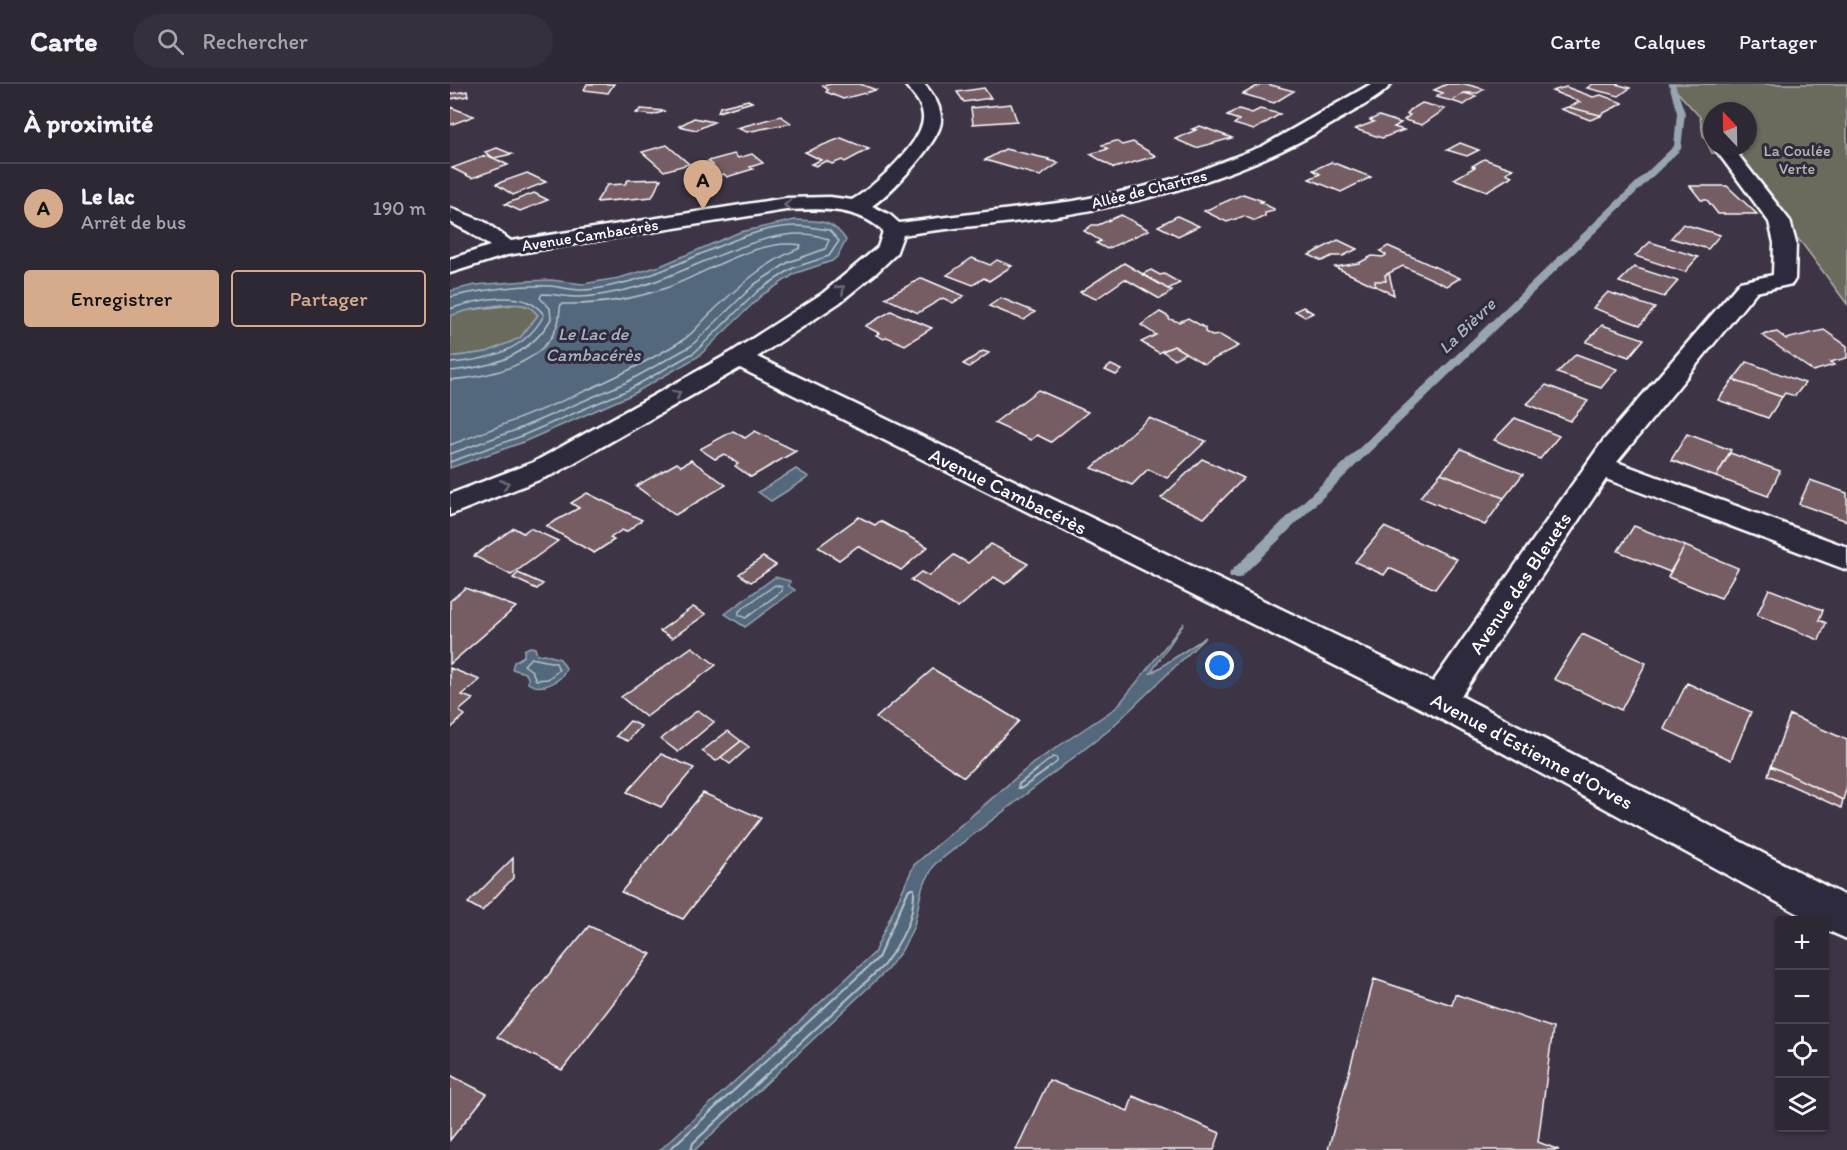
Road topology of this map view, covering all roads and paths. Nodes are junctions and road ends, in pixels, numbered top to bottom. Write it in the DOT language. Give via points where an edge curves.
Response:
graph roads {
  1 [pos="913,84"];
  2 [pos="1383,84"];
  3 [pos="1730,156"];
  4 [pos="857,206"];
  5 [pos="450,214"];
  6 [pos="894,230"];
  7 [pos="504,249"];
  8 [pos="450,266"];
  9 [pos="739,358"];
  10 [pos="1600,466"];
  11 [pos="450,505"];
  12 [pos="1847,559"];
  13 [pos="1213,592"];
  14 [pos="1439,701"];
  15 [pos="1847,919"];
  1 -- 4 [label="street" via="924,93 931,111 931,130 896,175"];
  2 -- 6 [label="street, Allée de Chartres" via="1252,159 1203,176 1089,204"];
  3 -- 10 [label="street, Avenue des Bleuets" via="1779,221 1785,243 1784,279 1748,286"];
  4 -- 6 [label="street, Avenue Cambacérès" via="884,219"];
  4 -- 7 [label="street, Avenue Cambacérès, one-way" via="786,204"];
  5 -- 7 [label="street, Avenue Cambacérès" via="477,227"];
  9 -- 6 [label="street, one-way" via="831,298 868,268 888,249"];
  7 -- 8 [label="street, Avenue Cambacérès"];
  11 -- 9 [label="street, one-way" via="544,468"];
  9 -- 13 [label="street, Avenue Cambacérès"];
  10 -- 12 [label="street"];
  10 -- 14 [label="street, Avenue des Bleuets"];
  13 -- 14 [label="street, Avenue d'Estienne d'Orves"];
  14 -- 15 [label="street, Avenue d'Estienne d'Orves"];
}
